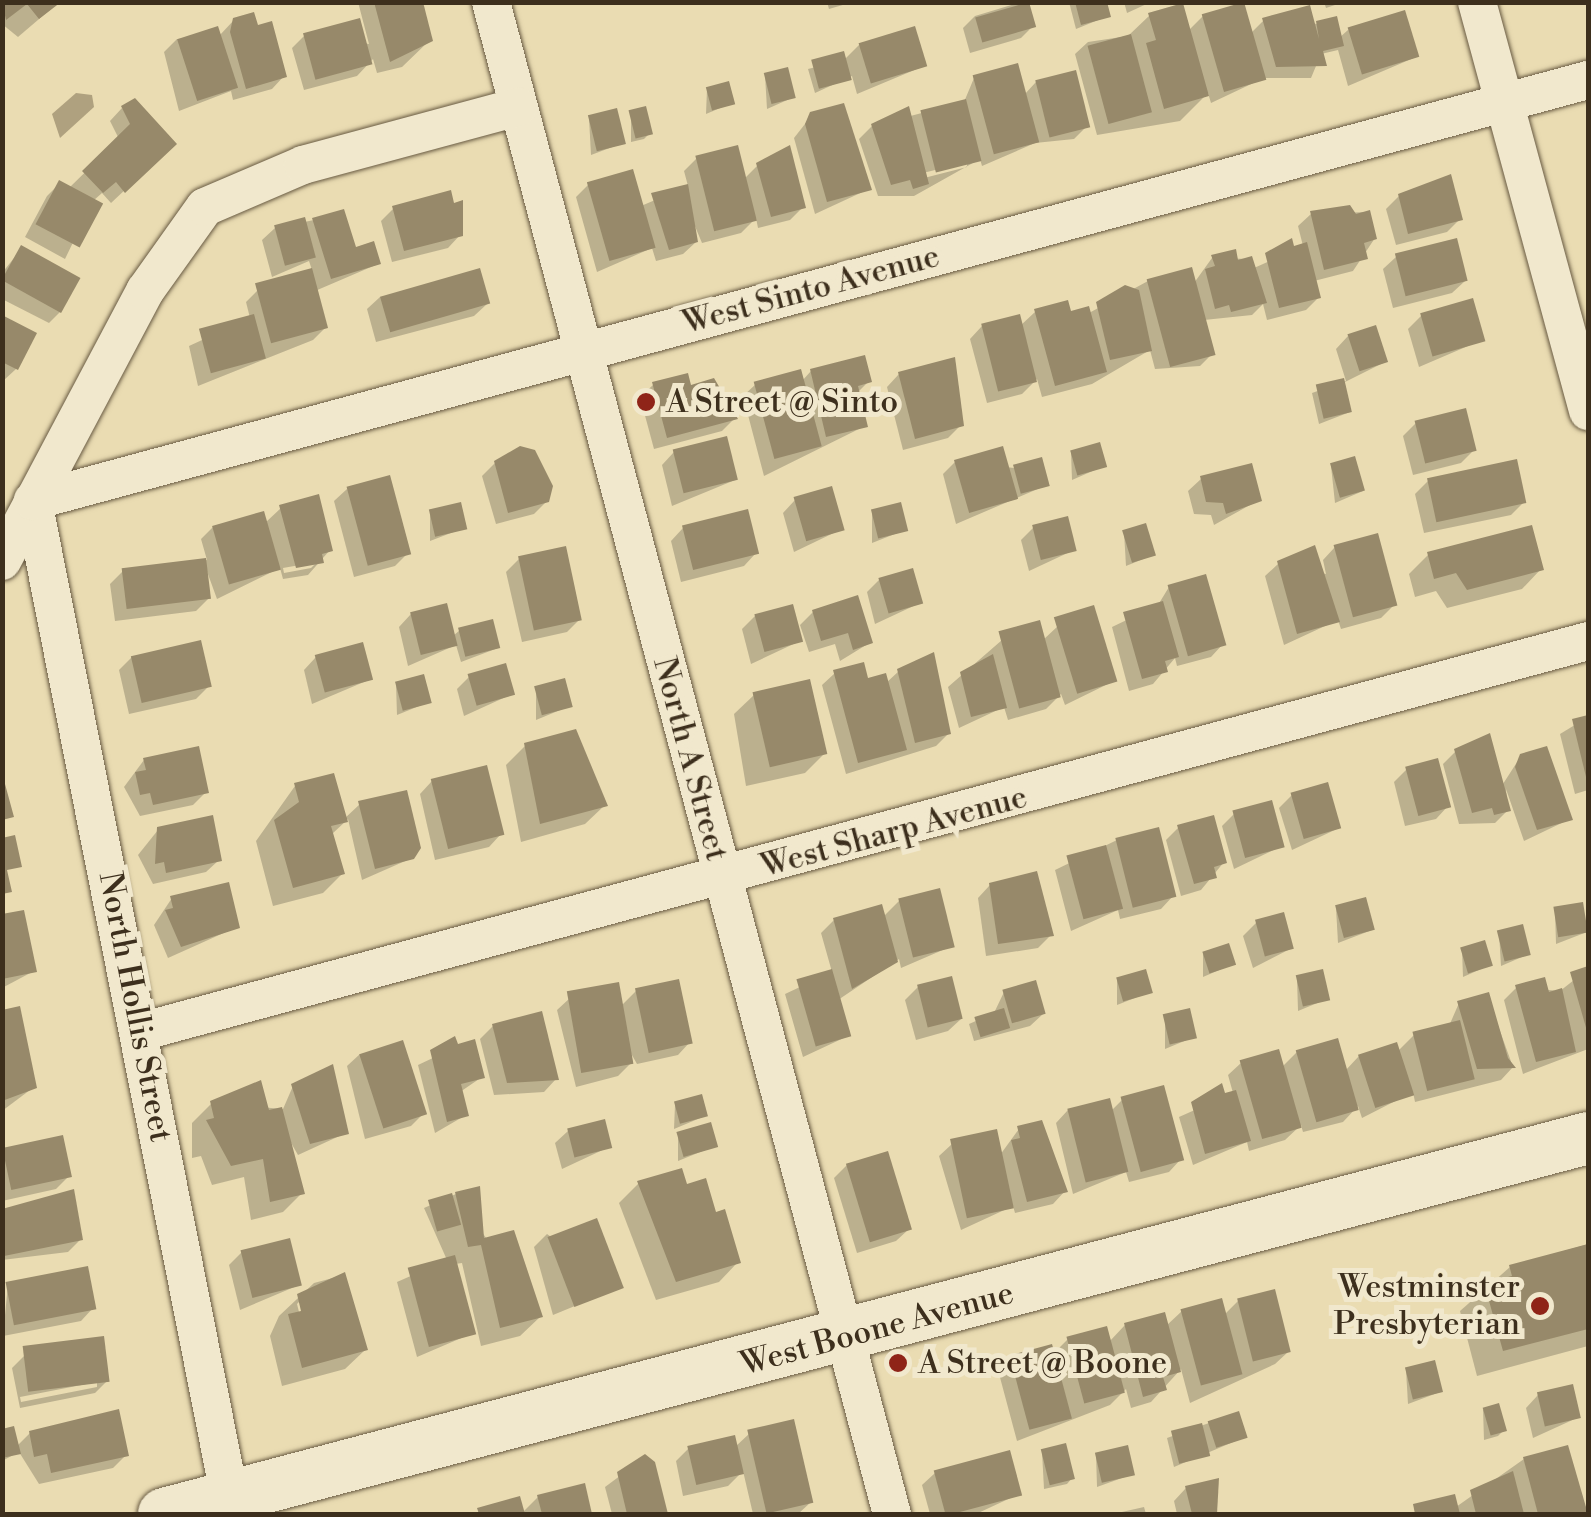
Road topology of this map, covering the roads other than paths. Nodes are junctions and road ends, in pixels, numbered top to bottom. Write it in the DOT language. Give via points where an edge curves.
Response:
graph roads {
  1 [pos="491,2"];
  2 [pos="1477,2"];
  3 [pos="1588,80"];
  4 [pos="1504,102"];
  5 [pos="518,107"];
  6 [pos="581,352"];
  7 [pos="1588,410"];
  8 [pos="33,501"];
  9 [pos="2,561"];
  10 [pos="1588,640"];
  11 [pos="723,880"];
  12 [pos="140,1032"];
  13 [pos="1588,1138"];
  14 [pos="845,1338"];
  15 [pos="232,1506"];
  16 [pos="164,1514"];
  17 [pos="892,1514"];
  1 -- 5 [label="street, North A Street"];
  2 -- 4 [label="street"];
  3 -- 4 [label="street, West Sinto Avenue"];
  4 -- 6 [label="street, West Sinto Avenue"];
  4 -- 7 [label="street"];
  5 -- 6 [label="street, North A Street"];
  5 -- 8 [label="street" via="303,165 205,207 145,291"];
  6 -- 8 [label="street, West Sinto Avenue"];
  6 -- 11 [label="street, North A Street"];
  8 -- 9 [label="street"];
  8 -- 12 [label="street, North Hollis Street"];
  10 -- 11 [label="street, West Sharp Avenue"];
  11 -- 12 [label="street, West Sharp Avenue"];
  11 -- 14 [label="street, North A Street"];
  12 -- 15 [label="street, North Hollis Street"];
  13 -- 14 [label="main road, West Boone Avenue"];
  14 -- 15 [label="main road, West Boone Avenue"];
  14 -- 17 [label="street, North A Street"];
  15 -- 16 [label="main road, West Boone Avenue"];
}
